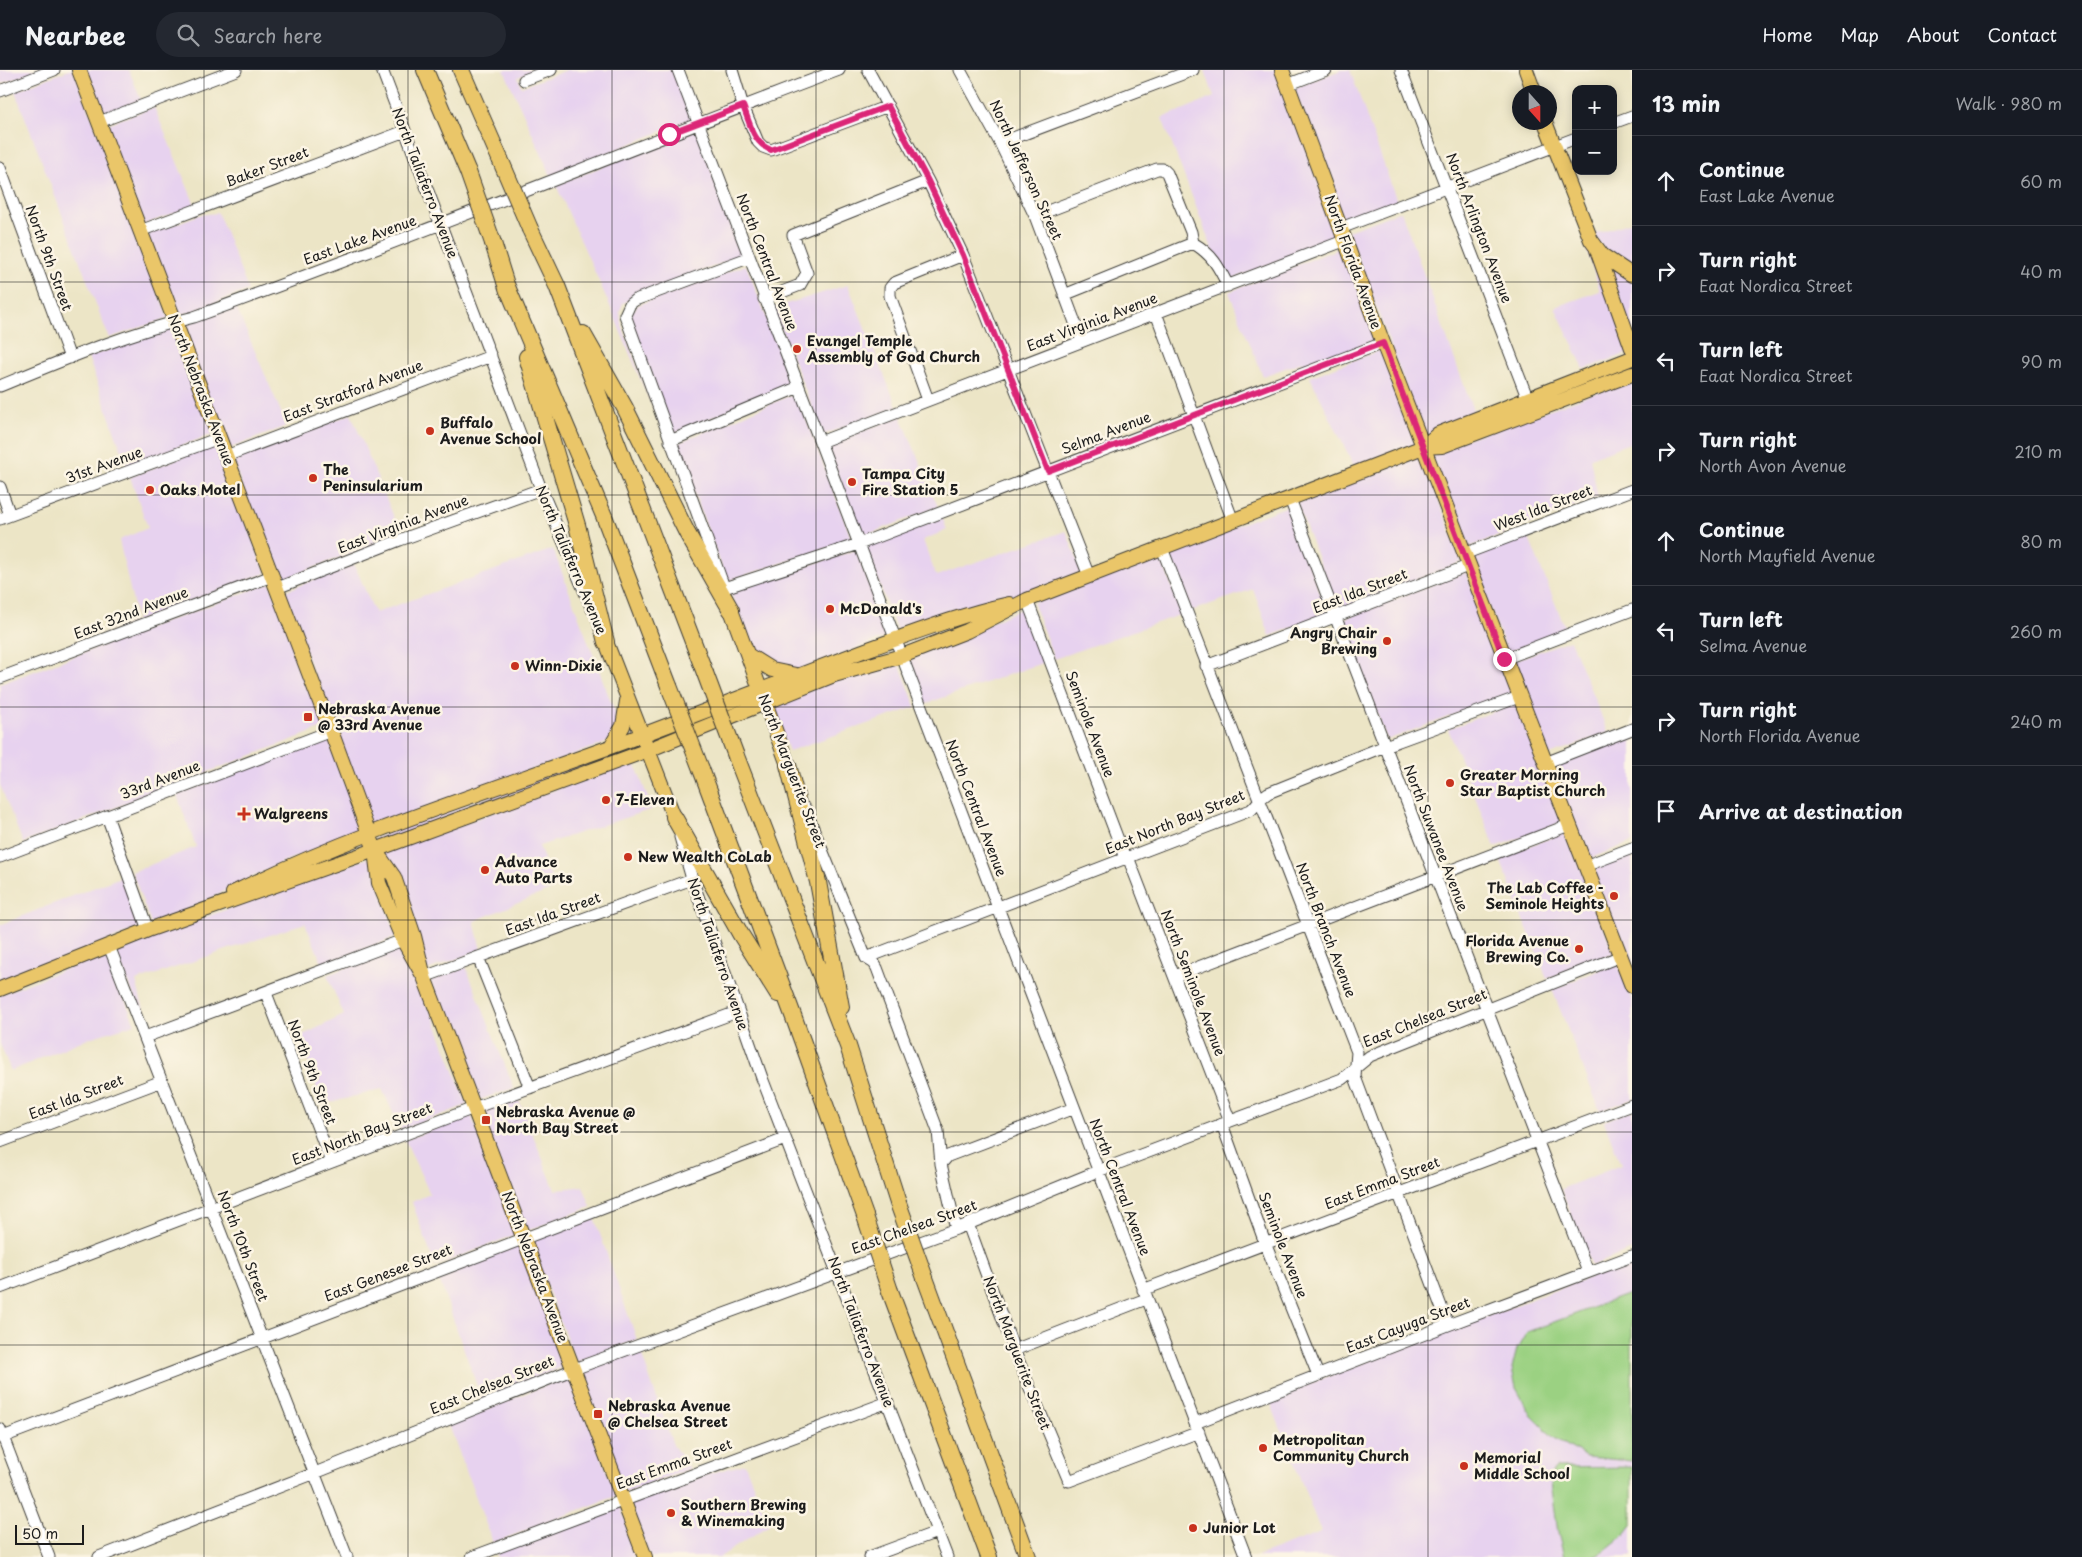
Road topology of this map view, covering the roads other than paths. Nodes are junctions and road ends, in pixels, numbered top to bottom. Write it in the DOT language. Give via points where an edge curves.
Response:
graph roads {
  1 [pos="54,70"];
  2 [pos="79,70"];
  3 [pos="236,70"];
  4 [pos="382,70"];
  5 [pos="426,70"];
  6 [pos="461,70"];
  7 [pos="551,70"];
  8 [pos="678,70"];
  9 [pos="732,70"];
  10 [pos="839,70"];
  11 [pos="868,70"];
  12 [pos="960,70"];
  13 [pos="1193,70"];
  14 [pos="1282,70"];
  15 [pos="1326,70"];
  16 [pos="1401,70"];
  17 [pos="1526,70"];
  18 [pos="524,80"];
  19 [pos="1288,85"];
  20 [pos="1531,85"];
  21 [pos="0,90"];
  22 [pos="743,106"];
  23 [pos="888,106"];
  24 [pos="1632,116"];
  25 [pos="99,122"];
  26 [pos="698,122"];
  27 [pos="1617,122"];
  28 [pos="1548,130"];
  29 [pos="405,131"];
  30 [pos="1572,139"];
  31 [pos="1000,143"];
  32 [pos="1554,146"];
  33 [pos="0,168"];
  34 [pos="928,181"];
  35 [pos="1447,187"];
  36 [pos="1035,216"];
  37 [pos="441,226"];
  38 [pos="140,231"];
  39 [pos="1343,234"];
  40 [pos="1193,243"];
  41 [pos="1597,249"];
  42 [pos="963,255"];
  43 [pos="748,258"];
  44 [pos="1632,275"];
  45 [pos="505,282"];
  46 [pos="557,286"];
  47 [pos="1228,286"];
  48 [pos="1064,295"];
  49 [pos="764,298"];
  50 [pos="1156,313"];
  51 [pos="174,321"];
  52 [pos="1082,341"];
  53 [pos="1383,343"];
  54 [pos="1632,348"];
  55 [pos="491,356"];
  56 [pos="70,358"];
  57 [pos="1632,358"];
  58 [pos="1008,370"];
  59 [pos="1632,374"];
  60 [pos="0,386"];
  61 [pos="799,387"];
  62 [pos="1527,397"];
  63 [pos="928,400"];
  64 [pos="1194,416"];
  65 [pos="219,438"];
  66 [pos="670,441"];
  67 [pos="820,442"];
  68 [pos="1423,447"];
  69 [pos="226,456"];
  70 [pos="1048,471"];
  71 [pos="0,487"];
  72 [pos="541,489"];
  73 [pos="1632,490"];
  74 [pos="1290,498"];
  75 [pos="5,517"];
  76 [pos="1233,521"];
  77 [pos="859,544"];
  78 [pos="1162,548"];
  79 [pos="1466,560"];
  80 [pos="1089,576"];
  81 [pos="275,582"];
  82 [pos="724,588"];
  83 [pos="1027,600"];
  84 [pos="731,610"];
  85 [pos="1632,610"];
  86 [pos="1335,617"];
  87 [pos="896,640"];
  88 [pos="606,642"];
  89 [pos="748,655"];
  90 [pos="902,656"];
  91 [pos="1504,659"];
  92 [pos="1206,666"];
  93 [pos="799,675"];
  94 [pos="0,678"];
  95 [pos="762,696"];
  96 [pos="1519,697"];
  97 [pos="627,698"];
  98 [pos="1632,729"];
  99 [pos="331,731"];
  100 [pos="642,735"];
  101 [pos="611,746"];
  102 [pos="1385,746"];
  103 [pos="648,750"];
  104 [pos="1545,762"];
  105 [pos="788,765"];
  106 [pos="1259,799"];
  107 [pos="107,816"];
  108 [pos="674,817"];
  109 [pos="1569,825"];
  110 [pos="369,834"];
  111 [pos="1632,848"];
  112 [pos="375,850"];
  113 [pos="0,857"];
  114 [pos="1126,857"];
  115 [pos="1585,866"];
  116 [pos="1434,876"];
  117 [pos="692,880"];
  118 [pos="998,908"];
  119 [pos="179,920"];
  120 [pos="1307,926"];
  121 [pos="148,930"];
  122 [pos="403,940"];
  123 [pos="109,946"];
  124 [pos="1621,956"];
  125 [pos="478,957"];
  126 [pos="866,958"];
  127 [pos="1629,970"];
  128 [pos="1175,976"];
  129 [pos="424,977"];
  130 [pos="1632,986"];
  131 [pos="0,989"];
  132 [pos="266,992"];
  133 [pos="1488,1008"];
  134 [pos="737,1012"];
  135 [pos="794,1018"];
  136 [pos="145,1037"];
  137 [pos="848,1046"];
  138 [pos="1357,1067"];
  139 [pos="162,1081"];
  140 [pos="530,1088"];
  141 [pos="1632,1105"];
  142 [pos="474,1108"];
  143 [pos="1074,1108"];
  144 [pos="1226,1122"];
  145 [pos="938,1131"];
  146 [pos="785,1139"];
  147 [pos="1536,1140"];
  148 [pos="0,1142"];
  149 [pos="961,1151"];
  150 [pos="331,1162"];
  151 [pos="941,1164"];
  152 [pos="1098,1171"];
  153 [pos="1398,1193"];
  154 [pos="211,1207"];
  155 [pos="968,1224"];
  156 [pos="956,1229"];
  157 [pos="523,1237"];
  158 [pos="1265,1243"];
  159 [pos="1632,1256"];
  160 [pos="837,1272"];
  161 [pos="1588,1272"];
  162 [pos="0,1288"];
  163 [pos="1145,1295"];
  164 [pos="1448,1324"];
  165 [pos="262,1338"];
  166 [pos="1014,1350"];
  167 [pos="574,1368"];
  168 [pos="1318,1375"];
  169 [pos="888,1402"];
  170 [pos="1197,1427"];
  171 [pos="1,1433"];
  172 [pos="315,1473"];
  173 [pos="1069,1481"];
  174 [pos="622,1499"];
  175 [pos="937,1532"];
  176 [pos="49,1557"];
  177 [pos="99,1557"];
  178 [pos="347,1557"];
  179 [pos="472,1557"];
  180 [pos="645,1557"];
  181 [pos="869,1557"];
  182 [pos="947,1557"];
  183 [pos="989,1557"];
  184 [pos="1028,1557"];
  185 [pos="1246,1557"];
  1 -- 21 [label="street"];
  2 -- 25 [label="main road, North Nebraska Avenue"];
  3 -- 25 [label="street"];
  4 -- 29 [label="street, North Taliaferro Avenue"];
  5 -- 45 [label="highway, bridge" via="468,172"];
  6 -- 46 [label="highway, bridge"];
  7 -- 18 [label="street"];
  8 -- 26 [label="street, North Central Avenue"];
  9 -- 22 [label="street"];
  10 -- 22 [label="street, East Lake Avenue"];
  11 -- 23 [label="street"];
  12 -- 31 [label="street, North Jefferson Street"];
  13 -- 31 [label="street"];
  14 -- 19 [label="main road, North Florida Avenue"];
  15 -- 19 [label="street"];
  16 -- 35 [label="street, North Arlington Avenue"];
  17 -- 20 [label="main road"];
  19 -- 39 [label="main road, North Florida Avenue"];
  22 -- 23 [label="street" via="758,142 771,150"];
  22 -- 26 [label="street, East Lake Avenue"];
  23 -- 34 [label="street"];
  24 -- 27 [label="street"];
  25 -- 38 [label="main road, North Nebraska Avenue"];
  26 -- 37 [label="street, East Lake Avenue"];
  26 -- 43 [label="street, North Central Avenue"];
  28 -- 32 [label="main road"];
  29 -- 37 [label="street, North Taliaferro Avenue"];
  29 -- 38 [label="street, Baker Street"];
  30 -- 32 [label="street, East Virginia Avenue"];
  31 -- 36 [label="street, North Jefferson Street"];
  32 -- 35 [label="street, East Virginia Avenue"];
  32 -- 41 [label="main road"];
  33 -- 56 [label="street, North 9th Street"];
  34 -- 42 [label="street"];
  34 -- 49 [label="street" via="793,235 807,273 800,285"];
  35 -- 39 [label="street, East Virginia Avenue"];
  35 -- 62 [label="street, North Arlington Avenue"];
  36 -- 40 [label="street" via="1163,169"];
  36 -- 48 [label="street, North Jefferson Street"];
  37 -- 51 [label="street, East Lake Avenue" via="194,317"];
  37 -- 55 [label="street, North Taliaferro Avenue"];
  38 -- 51 [label="main road, North Nebraska Avenue"];
  39 -- 47 [label="street, East Virginia Avenue"];
  39 -- 53 [label="main road, North Florida Avenue"];
  40 -- 47 [label="street" via="1216,262"];
  40 -- 48 [label="street"];
  41 -- 44 [label="main road"];
  41 -- 54 [label="main road"];
  42 -- 58 [label="street"];
  42 -- 63 [label="street" via="894,283 890,288 890,296"];
  43 -- 49 [label="street, North Central Avenue"];
  43 -- 66 [label="street, North Marguerite Street" via="635,300 627,310 626,321"];
  45 -- 88 [label="highway" via="577,525"];
  45 -- 135 [label="highway, bridge" via="604,516"];
  46 -- 84 [label="highway" via="625,408 687,534"];
  46 -- 137 [label="highway, bridge"];
  47 -- 50 [label="street, East Virginia Avenue"];
  48 -- 52 [label="street, North Jefferson Street"];
  49 -- 61 [label="street, North Central Avenue"];
  50 -- 52 [label="street, East Virginia Avenue"];
  50 -- 64 [label="street"];
  51 -- 56 [label="street, East Lake Avenue"];
  51 -- 65 [label="main road, North Nebraska Avenue"];
  52 -- 58 [label="street, East Virginia Avenue"];
  53 -- 64 [label="street, Selma Avenue"];
  53 -- 68 [label="main road, North Florida Avenue"];
  55 -- 69 [label="street, East Stratford Avenue"];
  55 -- 72 [label="street, North Taliaferro Avenue"];
  56 -- 60 [label="street, East Lake Avenue"];
  57 -- 62 [label="main road"];
  58 -- 63 [label="street, East Virginia Avenue"];
  58 -- 70 [label="street"];
  59 -- 68 [label="main road" via="1443,446"];
  61 -- 66 [label="street"];
  61 -- 67 [label="street, North Central Avenue"];
  62 -- 68 [label="main road" via="1438,434"];
  63 -- 67 [label="street, East Virginia Avenue"];
  64 -- 70 [label="street, Selma Avenue"];
  64 -- 76 [label="street"];
  65 -- 69 [label="main road, North Nebraska Avenue"];
  65 -- 75 [label="street, 31st Avenue"];
  66 -- 82 [label="street, North Marguerite Street"];
  67 -- 77 [label="street, North Central Avenue"];
  68 -- 74 [label="main road"];
  68 -- 79 [label="main road, North Florida Avenue"];
  69 -- 81 [label="main road, North Nebraska Avenue"];
  70 -- 77 [label="street, Selma Avenue"];
  70 -- 80 [label="street"];
  71 -- 75 [label="street"];
  72 -- 81 [label="street, East Virginia Avenue"];
  72 -- 88 [label="street, North Taliaferro Avenue"];
  73 -- 79 [label="street, West Ida Street"];
  74 -- 76 [label="main road"];
  74 -- 86 [label="street, North Suwanee Avenue"];
  76 -- 78 [label="main road"];
  77 -- 82 [label="street, Selma Avenue"];
  77 -- 87 [label="street, North Central Avenue"];
  78 -- 80 [label="main road"];
  78 -- 92 [label="street, North Branch Avenue"];
  79 -- 86 [label="street, East Ida Street"];
  79 -- 91 [label="main road, North Florida Avenue"];
  80 -- 83 [label="main road"];
  81 -- 94 [label="street, East 32nd Avenue"];
  81 -- 99 [label="main road, North Nebraska Avenue"];
  82 -- 84 [label="street, North Marguerite Street"];
  83 -- 87 [label="main road" via="974,611"];
  83 -- 90 [label="main road" via="967,631"];
  83 -- 114 [label="street, Seminole Avenue"];
  84 -- 89 [label="main road, North Marguerite Street"];
  85 -- 91 [label="street"];
  86 -- 92 [label="street, East Ida Street"];
  86 -- 102 [label="street, North Suwanee Avenue"];
  87 -- 90 [label="street, North Central Avenue"];
  87 -- 93 [label="main road"];
  88 -- 97 [label="main road, North Taliaferro Avenue"];
  89 -- 93 [label="main road" via="772,670"];
  89 -- 95 [label="main road, North Marguerite Street"];
  90 -- 95 [label="main road"];
  90 -- 118 [label="street, North Central Avenue"];
  91 -- 96 [label="main road, North Florida Avenue"];
  92 -- 106 [label="street, North Branch Avenue"];
  93 -- 95 [label="main road"];
  95 -- 100 [label="main road"];
  95 -- 103 [label="main road"];
  95 -- 105 [label="main road, North Marguerite Street"];
  96 -- 102 [label="street, East North Bay Street"];
  96 -- 104 [label="main road, North Florida Avenue"];
  97 -- 100 [label="main road, North Taliaferro Avenue"];
  97 -- 101 [label="main road" via="623,726"];
  98 -- 104 [label="street"];
  99 -- 107 [label="street, 33rd Avenue"];
  99 -- 110 [label="main road, North Nebraska Avenue"];
  100 -- 101 [label="main road"];
  100 -- 103 [label="main road, North Taliaferro Avenue"];
  101 -- 110 [label="main road"];
  102 -- 106 [label="street, East North Bay Street"];
  102 -- 116 [label="street, North Suwanee Avenue"];
  103 -- 108 [label="main road, North Taliaferro Avenue"];
  103 -- 112 [label="main road"];
  104 -- 109 [label="main road, North Florida Avenue"];
  105 -- 126 [label="street, North Marguerite Street"];
  105 -- 137 [label="highway" via="818,882"];
  106 -- 114 [label="street, East North Bay Street" via="1251,810"];
  106 -- 120 [label="street, North Branch Avenue"];
  107 -- 113 [label="street, 33rd Avenue"];
  107 -- 121 [label="street"];
  108 -- 117 [label="street, North Taliaferro Avenue"];
  108 -- 135 [label="highway" via="750,951"];
  109 -- 115 [label="main road, North Florida Avenue"];
  109 -- 116 [label="street"];
  110 -- 112 [label="main road, North Nebraska Avenue"];
  110 -- 119 [label="main road" via="282,868"];
  111 -- 115 [label="street"];
  112 -- 119 [label="main road"];
  112 -- 122 [label="main road, North Nebraska Avenue" via="379,883"];
  112 -- 129 [label="main road, North Nebraska Avenue" via="397,884"];
  114 -- 118 [label="street, East North Bay Street"];
  114 -- 128 [label="street, North Seminole Avenue"];
  115 -- 124 [label="main road, North Florida Avenue"];
  116 -- 120 [label="street"];
  116 -- 133 [label="street, North Suwanee Avenue"];
  117 -- 125 [label="street, East Ida Street"];
  117 -- 134 [label="street, North Taliaferro Avenue"];
  118 -- 126 [label="street, East North Bay Street"];
  118 -- 143 [label="street, North Central Avenue"];
  119 -- 121 [label="main road"];
  120 -- 128 [label="street"];
  120 -- 138 [label="street, North Branch Avenue" via="1357,1052"];
  121 -- 123 [label="main road"];
  122 -- 129 [label="main road, North Nebraska Avenue"];
  122 -- 132 [label="street"];
  123 -- 131 [label="main road"];
  123 -- 136 [label="street, North 10th Street"];
  124 -- 127 [label="main road, North Florida Avenue"];
  124 -- 133 [label="street, East Chelsea Street"];
  125 -- 129 [label="street, East Ida Street"];
  125 -- 140 [label="street"];
  126 -- 145 [label="street, North Marguerite Street" via="878,968"];
  127 -- 130 [label="main road, North Florida Avenue"];
  128 -- 144 [label="street, North Seminole Avenue"];
  129 -- 142 [label="main road, North Nebraska Avenue"];
  132 -- 136 [label="street"];
  132 -- 150 [label="street, North 9th Street"];
  133 -- 138 [label="street, East Chelsea Street" via="1370,1056"];
  133 -- 147 [label="street, North Suwanee Avenue"];
  134 -- 140 [label="street, East North Bay Street"];
  134 -- 146 [label="street, North Taliaferro Avenue"];
  135 -- 183 [label="highway, bridge" via="890,1291"];
  136 -- 139 [label="street, North 10th Street"];
  137 -- 184 [label="highway, bridge" via="898,1203"];
  138 -- 144 [label="street, East Chelsea Street" via="1342,1079"];
  138 -- 153 [label="street, North Branch Avenue" via="1355,1077"];
  139 -- 148 [label="street, East Ida Street"];
  139 -- 154 [label="street, North 10th Street"];
  140 -- 142 [label="street, East North Bay Street"];
  141 -- 147 [label="street, East Emma Street"];
  142 -- 150 [label="street, East North Bay Street"];
  142 -- 157 [label="main road, North Nebraska Avenue"];
  143 -- 149 [label="street"];
  143 -- 152 [label="street, North Central Avenue"];
  144 -- 152 [label="street, East Chelsea Street"];
  144 -- 158 [label="street, Seminole Avenue"];
  145 -- 149 [label="street" via="953,1150"];
  145 -- 151 [label="street, North Marguerite Street"];
  146 -- 157 [label="street, East Genesee Street"];
  146 -- 160 [label="street, North Taliaferro Avenue"];
  147 -- 153 [label="street, East Emma Street"];
  147 -- 161 [label="street, North Suwanee Avenue"];
  149 -- 151 [label="street" via="948,1156"];
  150 -- 154 [label="street, East North Bay Street"];
  151 -- 156 [label="street, North Marguerite Street"];
  152 -- 155 [label="street, East Chelsea Street"];
  152 -- 163 [label="street, North Central Avenue"];
  153 -- 158 [label="street, East Emma Street"];
  153 -- 164 [label="street, North Branch Avenue"];
  154 -- 162 [label="street, East North Bay Street"];
  154 -- 165 [label="street, North 10th Street"];
  155 -- 156 [label="street, East Chelsea Street"];
  155 -- 166 [label="street, North Marguerite Street"];
  156 -- 160 [label="street, East Chelsea Street"];
  157 -- 165 [label="street, East Genesee Street"];
  157 -- 167 [label="main road, North Nebraska Avenue"];
  158 -- 163 [label="street, East Emma Street"];
  158 -- 168 [label="street, Seminole Avenue"];
  159 -- 161 [label="street, East Cayuga Street"];
  160 -- 167 [label="street, East Chelsea Street"];
  160 -- 169 [label="street, North Taliaferro Avenue"];
  161 -- 164 [label="street, East Cayuga Street"];
  163 -- 166 [label="street, East Emma Street"];
  163 -- 170 [label="street, North Central Avenue"];
  164 -- 168 [label="street, East Cayuga Street"];
  165 -- 171 [label="street, East Genesee Street"];
  165 -- 172 [label="street, North 10th Street"];
  166 -- 173 [label="street, North Marguerite Street"];
  167 -- 172 [label="street, East Chelsea Street"];
  167 -- 174 [label="main road, North Nebraska Avenue"];
  168 -- 170 [label="street, East Cayuga Street"];
  169 -- 174 [label="street, East Emma Street"];
  169 -- 175 [label="street, North Taliaferro Avenue"];
  170 -- 173 [label="street, East Cayuga Street"];
  170 -- 185 [label="street, North Central Avenue"];
  171 -- 176 [label="street"];
  172 -- 177 [label="street, East Chelsea Street"];
  172 -- 178 [label="street, North 10th Street"];
  174 -- 179 [label="street, East Emma Street"];
  174 -- 180 [label="main road, North Nebraska Avenue"];
  175 -- 181 [label="street"];
  175 -- 182 [label="street, North Taliaferro Avenue"];
}
